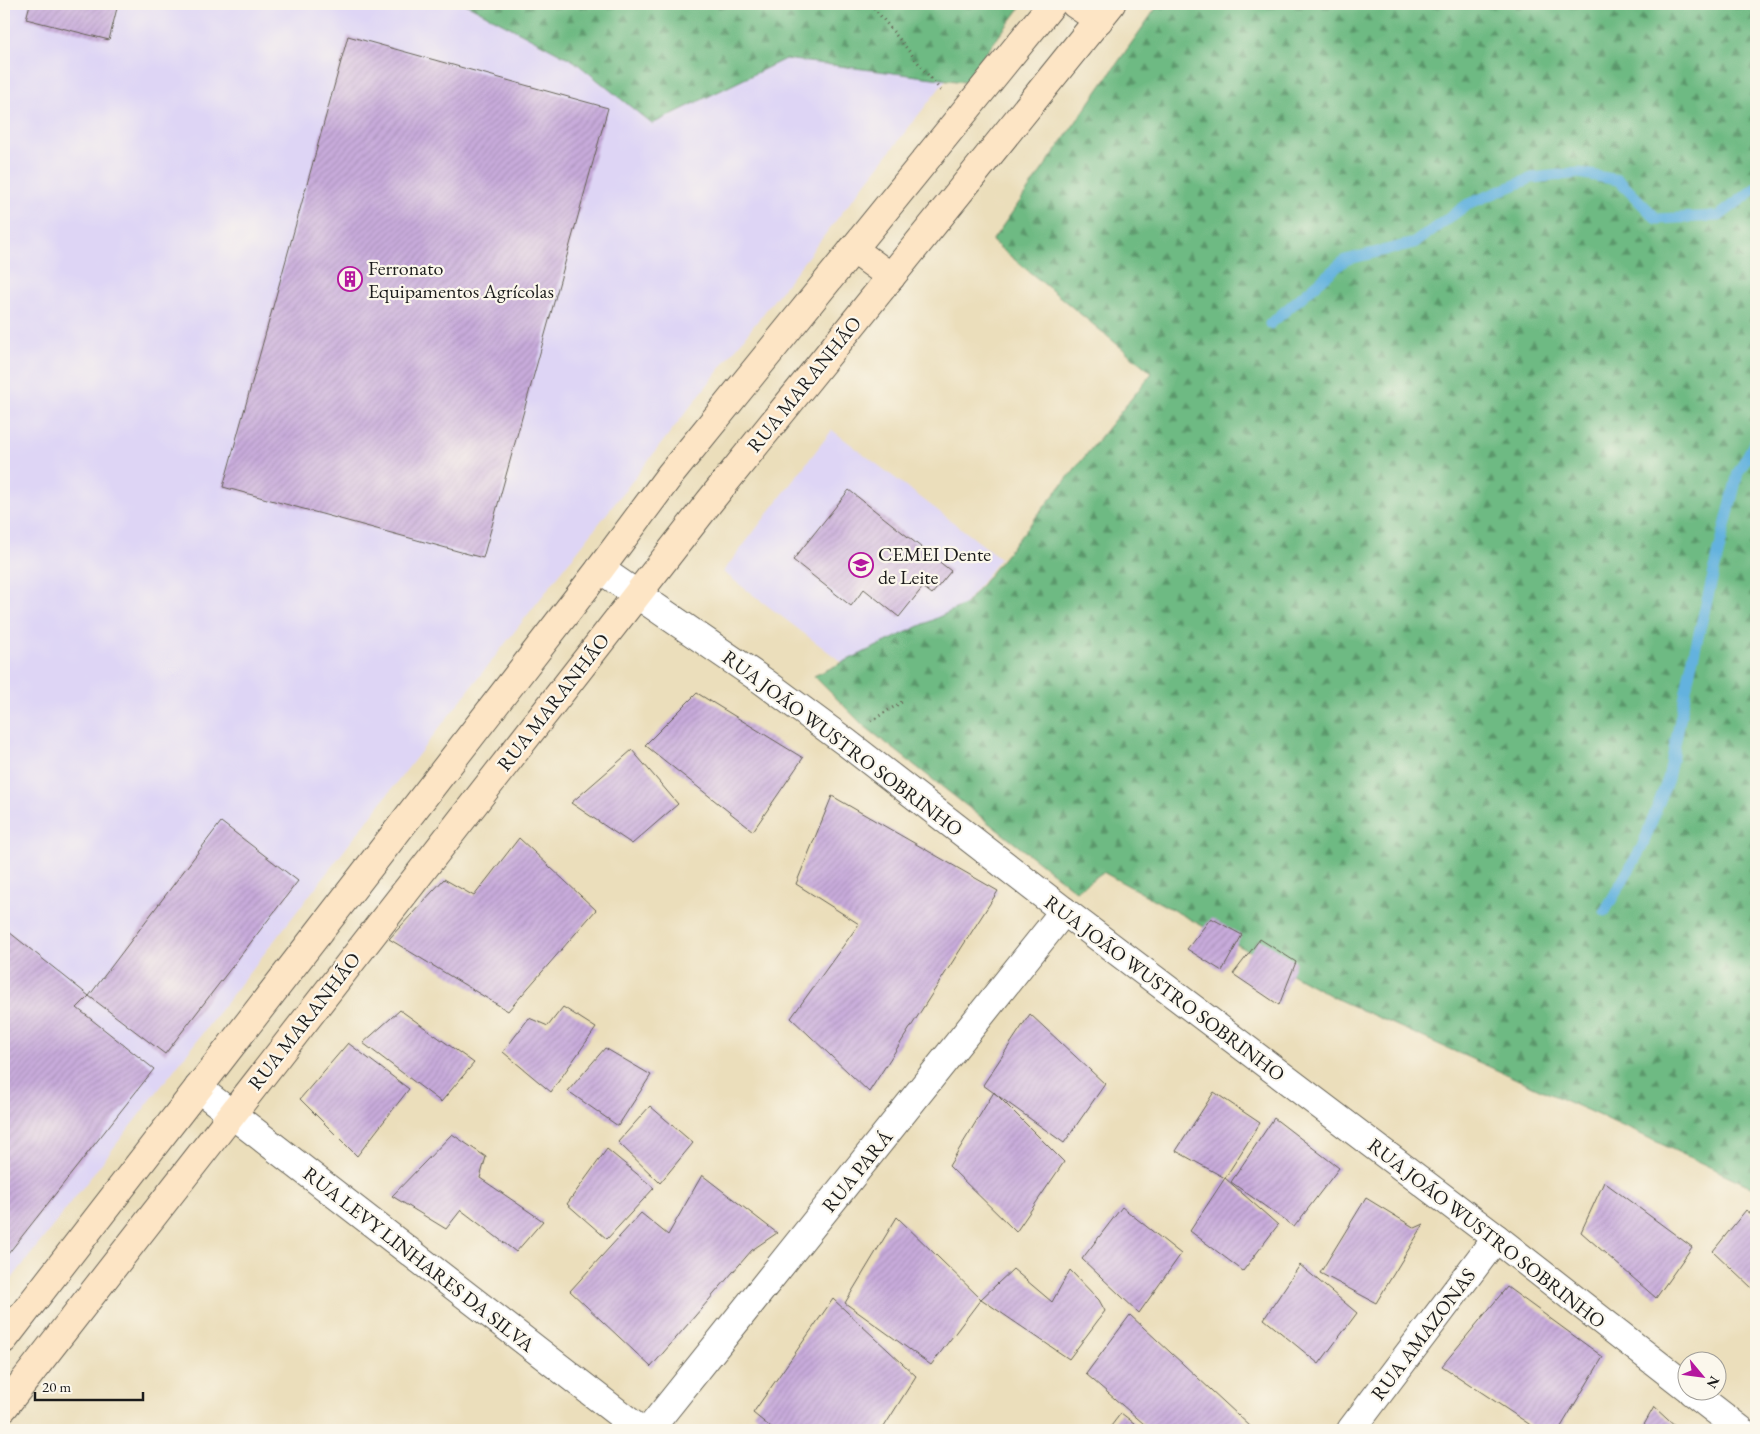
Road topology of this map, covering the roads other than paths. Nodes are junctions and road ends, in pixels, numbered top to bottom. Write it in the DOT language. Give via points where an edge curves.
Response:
graph roads {
  1 [pos="1052,4"];
  2 [pos="1075,4"];
  3 [pos="1105,12"];
  4 [pos="853,249"];
  5 [pos="891,277"];
  6 [pos="600,568"];
  7 [pos="638,595"];
  8 [pos="454,758"];
  9 [pos="488,784"];
  10 [pos="1064,911"];
  11 [pos="198,1088"];
  12 [pos="232,1114"];
  13 [pos="1496,1238"];
  14 [pos="4,1339"];
  15 [pos="1678,1380"];
  16 [pos="1705,1402"];
  17 [pos="4,1407"];
  18 [pos="640,1430"];
  19 [pos="649,1430"];
  20 [pos="1351,1430"];
  21 [pos="1742,1430"];
  1 -- 4 [label="street"];
  2 -- 3 [label="street"];
  3 -- 5 [label="street, RUA MARANHÃO"];
  4 -- 5 [label="street"];
  4 -- 6 [label="street" via="670,475"];
  5 -- 7 [label="street, RUA MARANHÃO"];
  6 -- 7 [label="street, RUA JOÃO WUSTRO SOBRINHO"];
  6 -- 8 [label="street"];
  7 -- 9 [label="street, RUA MARANHÃO"];
  7 -- 10 [label="street, RUA JOÃO WUSTRO SOBRINHO" via="855,749"];
  8 -- 9 [label="street"];
  8 -- 11 [label="street"];
  9 -- 12 [label="street, RUA MARANHÃO"];
  10 -- 13 [label="street, RUA JOÃO WUSTRO SOBRINHO"];
  10 -- 19 [label="street, RUA PARÁ"];
  11 -- 12 [label="street, RUA LEVY LINHARES DA SILVA"];
  11 -- 14 [label="street"];
  12 -- 17 [label="street, RUA MARANHÃO"];
  12 -- 18 [label="street, RUA LEVY LINHARES DA SILVA"];
  13 -- 15 [label="street, RUA JOÃO WUSTRO SOBRINHO"];
  13 -- 20 [label="street, RUA AMAZONAS"];
  16 -- 21 [label="street"];
}
